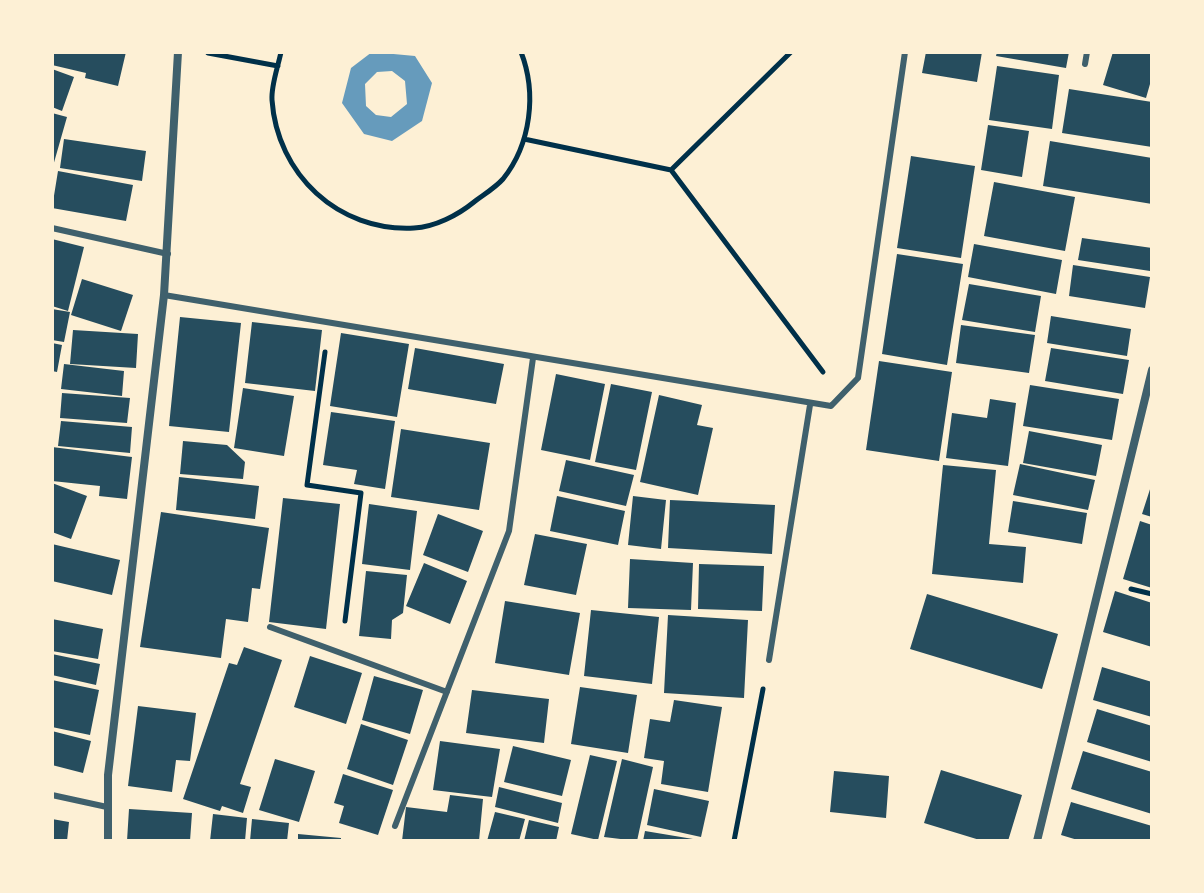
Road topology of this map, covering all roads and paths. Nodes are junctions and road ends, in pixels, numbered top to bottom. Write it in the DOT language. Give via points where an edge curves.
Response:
graph roads {
  1 [pos="178,52"];
  2 [pos="202,52"];
  3 [pos="281,52"];
  4 [pos="521,52"];
  5 [pos="791,52"];
  6 [pos="905,52"];
  7 [pos="1087,52"];
  8 [pos="1085,64"];
  9 [pos="278,66"];
  10 [pos="524,139"];
  11 [pos="671,170"];
  12 [pos="52,228"];
  13 [pos="168,254"];
  14 [pos="164,295"];
  15 [pos="329,323"];
  16 [pos="533,358"];
  17 [pos="1152,370"];
  18 [pos="841,395"];
  19 [pos="810,405"];
  20 [pos="270,627"];
  21 [pos="341,654"];
  22 [pos="769,660"];
  23 [pos="447,692"];
  24 [pos="52,795"];
  25 [pos="107,807"];
  26 [pos="395,826"];
  27 [pos="108,841"];
  28 [pos="734,841"];
  29 [pos="1037,841"];
  1 -- 13 [label="street"];
  2 -- 9 [label="path"];
  3 -- 9 [label="path"];
  4 -- 10 [label="path" via="531,111"];
  5 -- 11 [label="path"];
  6 -- 18 [label="lane" via="858,378"];
  7 -- 8 [label="lane"];
  9 -- 10 [label="path" via="272,97 278,141 306,188 354,220 414,228 457,216 503,179"];
  10 -- 11 [label="path"];
  11 -- 18 [label="path"];
  12 -- 13 [label="lane"];
  13 -- 14 [label="street"];
  14 -- 15 [label="lane"];
  14 -- 25 [label="street"];
  15 -- 16 [label="lane"];
  15 -- 21 [label="path" via="307,485 361,493"];
  16 -- 19 [label="lane"];
  16 -- 23 [label="lane" via="509,531"];
  17 -- 29 [label="street"];
  18 -- 19 [label="lane" via="831,406"];
  19 -- 22 [label="lane"];
  20 -- 21 [label="lane"];
  21 -- 23 [label="lane"];
  22 -- 28 [label="path"];
  23 -- 26 [label="lane"];
  24 -- 25 [label="lane"];
  25 -- 27 [label="street"];
}
